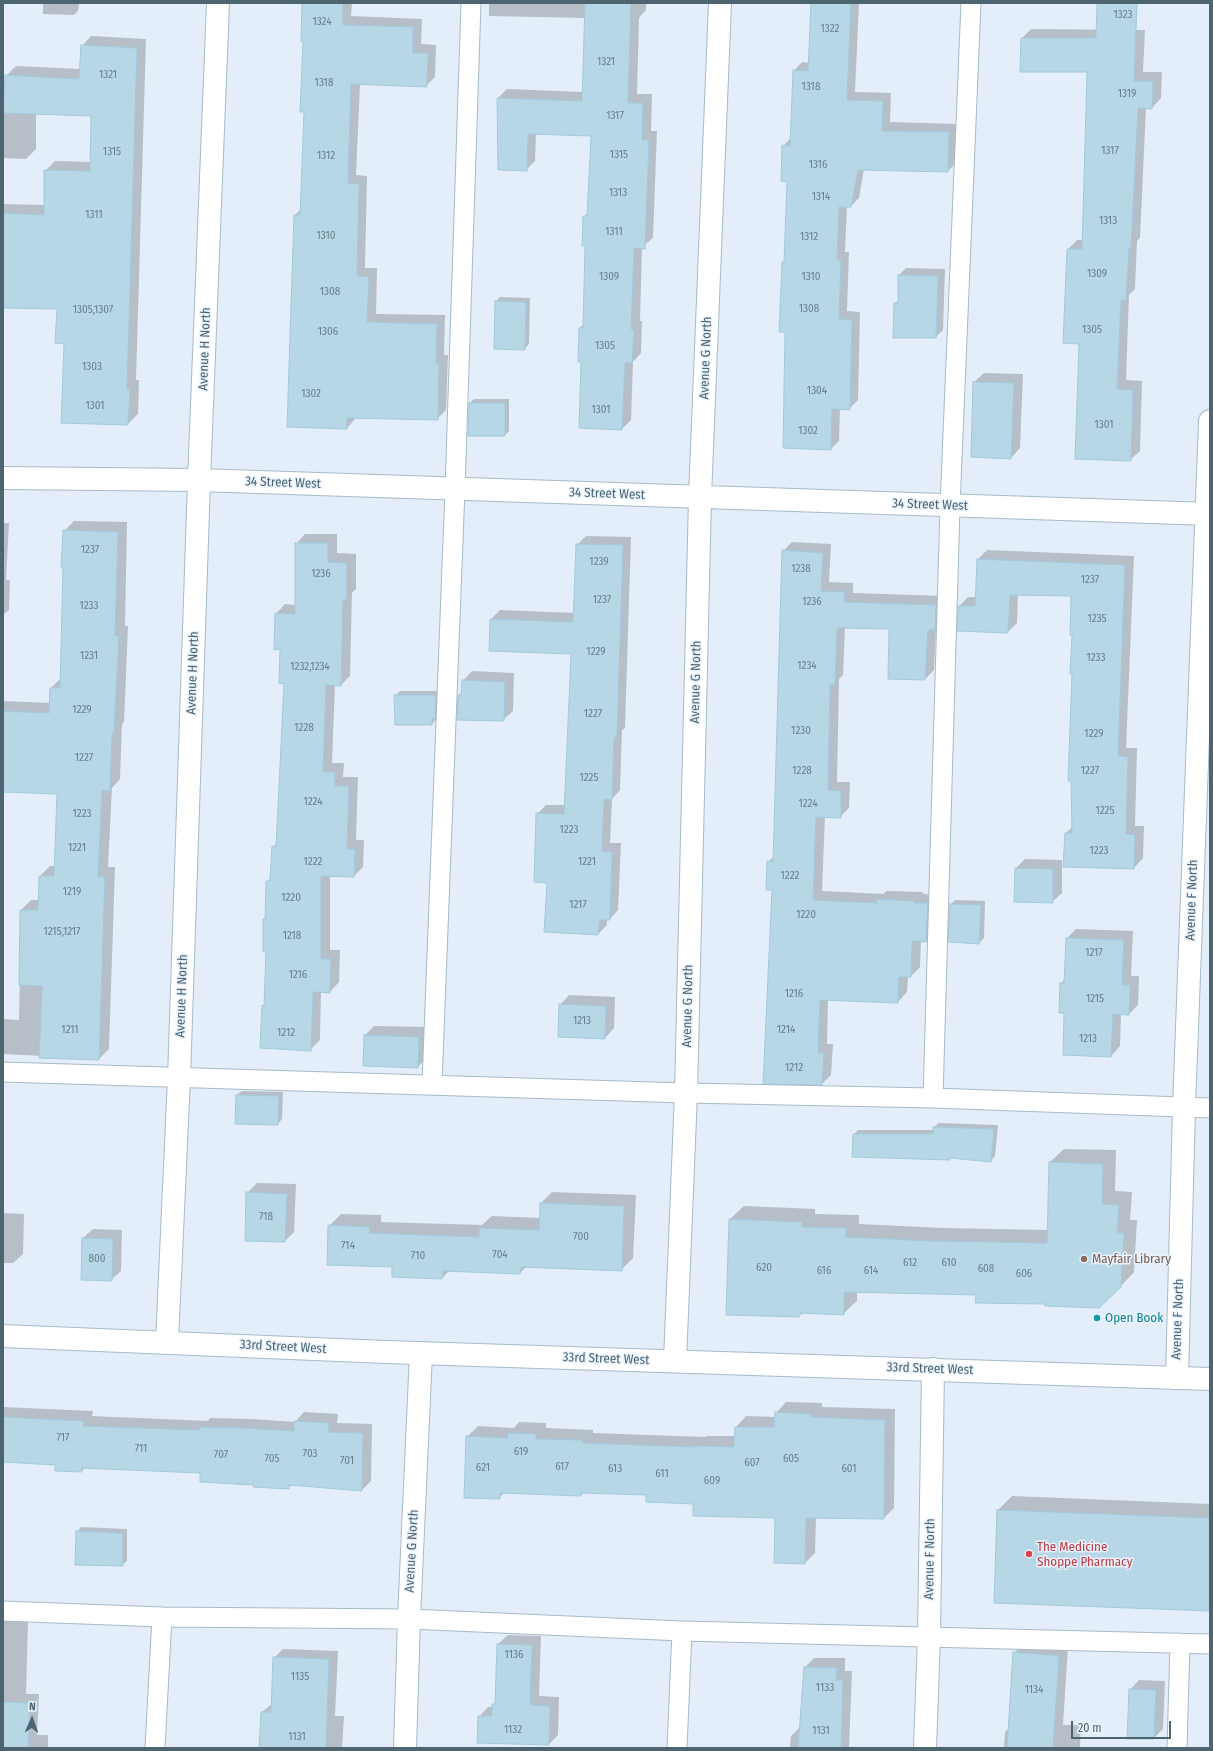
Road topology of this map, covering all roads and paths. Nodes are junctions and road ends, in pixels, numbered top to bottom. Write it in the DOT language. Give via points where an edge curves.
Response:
graph roads {
  1 [pos="218,3"];
  2 [pos="471,3"];
  3 [pos="720,3"];
  4 [pos="971,3"];
  5 [pos="1210,421"];
  6 [pos="3,478"];
  7 [pos="199,480"];
  8 [pos="455,489"];
  9 [pos="700,497"];
  10 [pos="950,506"];
  11 [pos="1208,513"];
  12 [pos="3,1072"];
  13 [pos="179,1078"];
  14 [pos="432,1084"];
  15 [pos="686,1093"];
  16 [pos="933,1098"];
  17 [pos="1184,1107"];
  18 [pos="1210,1108"];
  19 [pos="3,1336"];
  20 [pos="167,1342"];
  21 [pos="421,1353"];
  22 [pos="675,1361"];
  23 [pos="933,1369"];
  24 [pos="1176,1378"];
  25 [pos="1210,1379"];
  26 [pos="3,1611"];
  27 [pos="162,1617"];
  28 [pos="409,1619"];
  29 [pos="682,1631"];
  30 [pos="929,1637"];
  31 [pos="1180,1643"];
  32 [pos="1210,1644"];
  33 [pos="155,1748"];
  34 [pos="405,1748"];
  35 [pos="677,1748"];
  36 [pos="925,1748"];
  37 [pos="1177,1748"];
  1 -- 7 [label="street, Avenue H North"];
  2 -- 8 [label="lane"];
  3 -- 9 [label="street, Avenue G North"];
  4 -- 10 [label="lane"];
  5 -- 11 [label="street, Avenue F North"];
  6 -- 7 [label="street, 34 Street West"];
  7 -- 8 [label="street, 34 Street West"];
  7 -- 13 [label="street, Avenue H North"];
  8 -- 9 [label="street, 34 Street West"];
  8 -- 14 [label="lane"];
  9 -- 10 [label="street, 34 Street West"];
  9 -- 15 [label="street, Avenue G North"];
  10 -- 11 [label="street, 34 Street West"];
  10 -- 16 [label="lane"];
  11 -- 17 [label="street, Avenue F North"];
  12 -- 13 [label="lane"];
  13 -- 14 [label="lane"];
  13 -- 20 [label="street, Avenue H North"];
  14 -- 15 [label="lane"];
  15 -- 16 [label="lane"];
  15 -- 22 [label="street, Avenue G North"];
  16 -- 17 [label="lane"];
  17 -- 18 [label="lane"];
  17 -- 24 [label="street, Avenue F North"];
  19 -- 20 [label="street, 33rd Street West"];
  20 -- 21 [label="street, 33rd Street West"];
  21 -- 22 [label="street, 33rd Street West"];
  21 -- 28 [label="street, Avenue G North"];
  22 -- 23 [label="street, 33rd Street West"];
  23 -- 24 [label="street, 33rd Street West"];
  23 -- 30 [label="street, Avenue F North"];
  24 -- 25 [label="street, 33rd Street West"];
  26 -- 27 [label="lane"];
  27 -- 28 [label="lane"];
  27 -- 33 [label="lane"];
  28 -- 29 [label="lane"];
  28 -- 34 [label="street, Avenue G North"];
  29 -- 30 [label="lane"];
  29 -- 35 [label="lane"];
  30 -- 31 [label="lane"];
  30 -- 36 [label="street, Avenue F North"];
  31 -- 32 [label="lane"];
  31 -- 37 [label="lane"];
}
